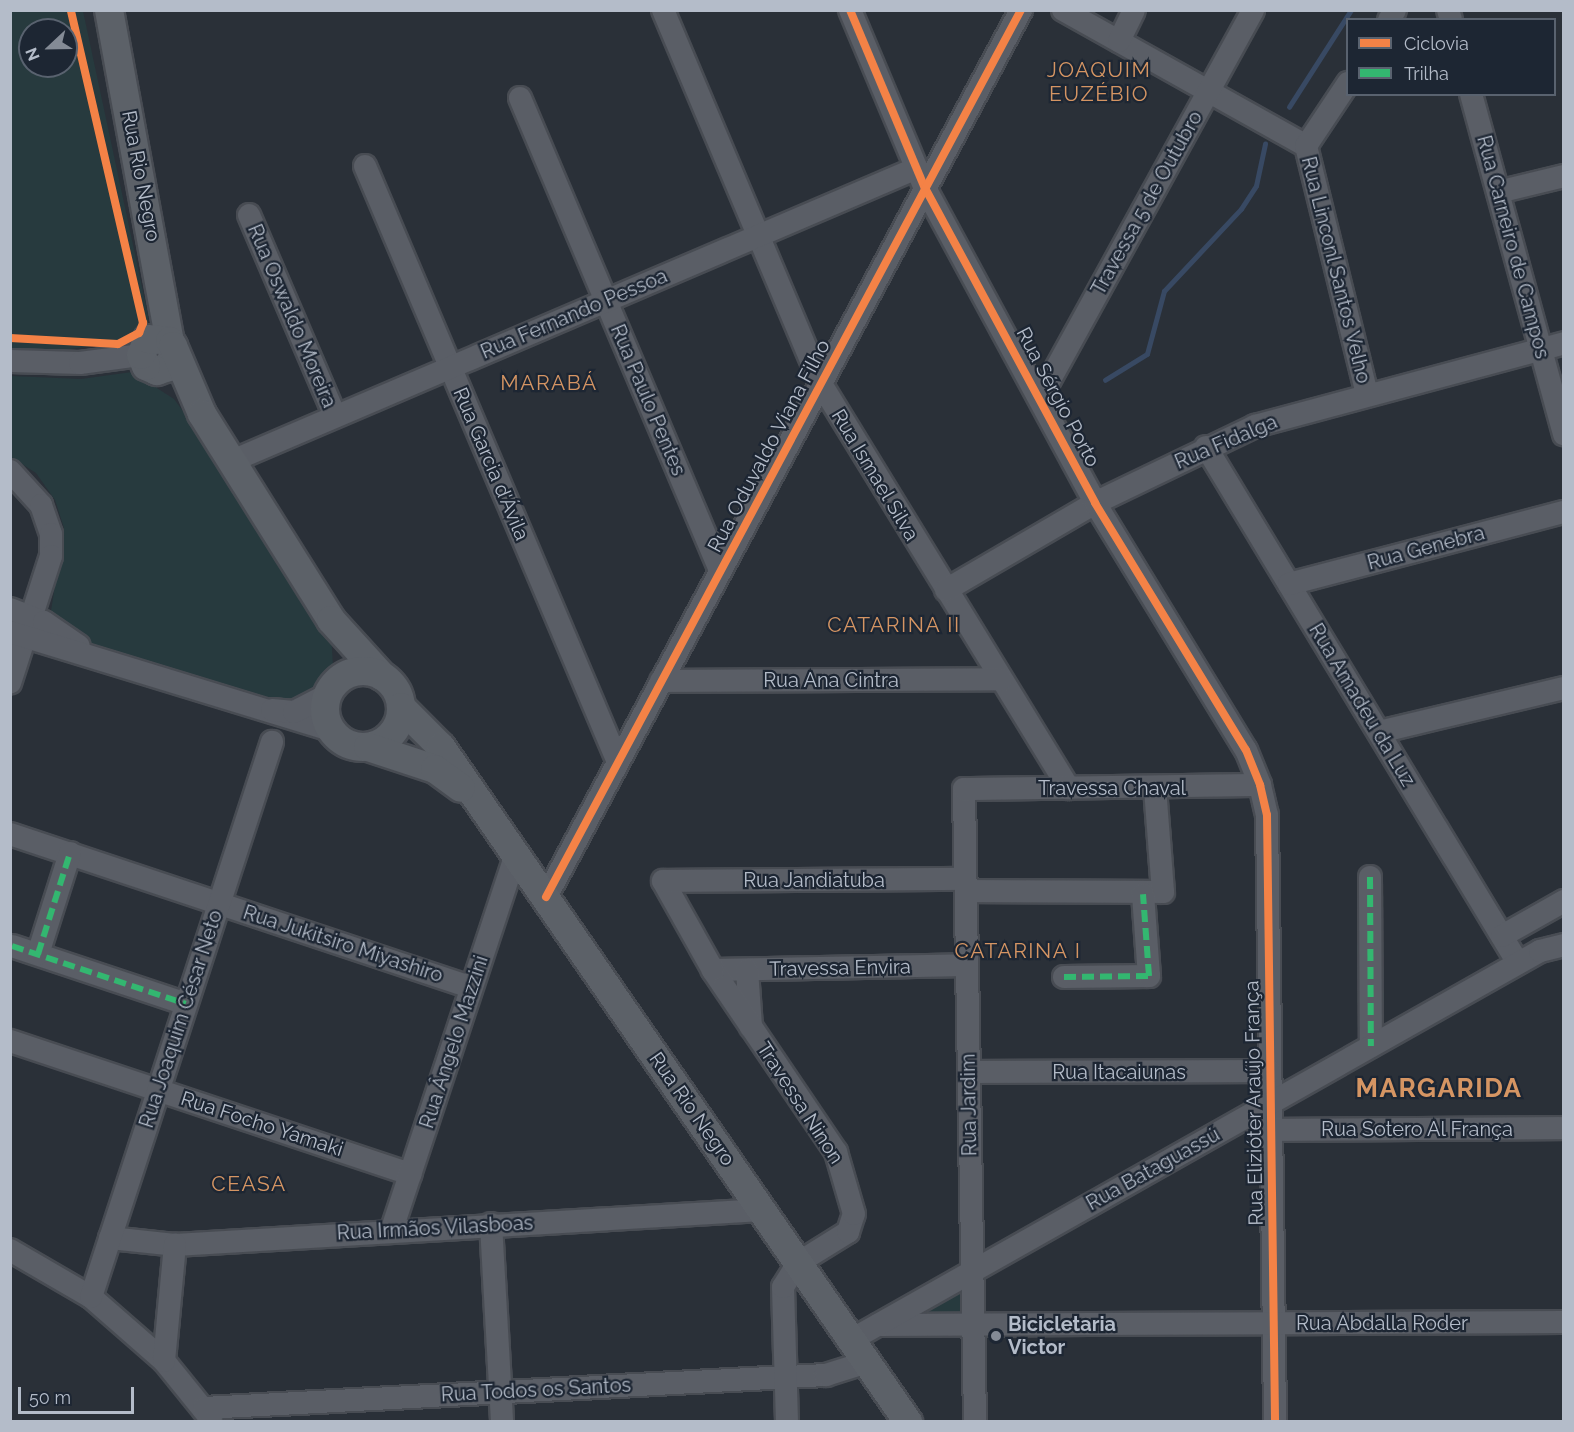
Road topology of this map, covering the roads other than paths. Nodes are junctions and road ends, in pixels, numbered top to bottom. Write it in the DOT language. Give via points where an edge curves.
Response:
graph roads {
  1 [pos="94,10"];
  2 [pos="109,10"];
  3 [pos="663,10"];
  4 [pos="850,10"];
  5 [pos="1021,10"];
  6 [pos="1063,10"];
  7 [pos="1134,10"];
  8 [pos="1253,10"];
  9 [pos="1119,41"];
  10 [pos="1346,85"];
  11 [pos="1209,90"];
  12 [pos="1472,96"];
  13 [pos="520,98"];
  14 [pos="1306,146"];
  15 [pos="364,165"];
  16 [pos="1563,176"];
  17 [pos="921,178"];
  18 [pos="1498,192"];
  19 [pos="249,215"];
  20 [pos="758,236"];
  21 [pos="606,301"];
  22 [pos="1563,343"];
  23 [pos="1540,349"];
  24 [pos="159,351"];
  25 [pos="10,361"];
  26 [pos="450,367"];
  27 [pos="821,384"];
  28 [pos="1367,394"];
  29 [pos="1041,396"];
  30 [pos="335,416"];
  31 [pos="1563,435"];
  32 [pos="1206,447"];
  33 [pos="232,461"];
  34 [pos="10,471"];
  35 [pos="1095,503"];
  36 [pos="1563,512"];
  37 [pos="720,570"];
  38 [pos="1289,584"];
  39 [pos="946,590"];
  40 [pos="10,609"];
  41 [pos="33,616"];
  42 [pos="331,620"];
  43 [pos="18,636"];
  44 [pos="98,657"];
  45 [pos="382,676"];
  46 [pos="1001,679"];
  47 [pos="661,681"];
  48 [pos="10,683"];
  49 [pos="1563,688"];
  50 [pos="331,689"];
  51 [pos="401,707"];
  52 [pos="249,709"];
  53 [pos="331,730"];
  54 [pos="1378,732"];
  55 [pos="272,742"];
  56 [pos="368,747"];
  57 [pos="618,762"];
  58 [pos="1260,785"];
  59 [pos="1068,788"];
  60 [pos="964,789"];
  61 [pos="1155,789"];
  62 [pos="474,798"];
  63 [pos="10,834"];
  64 [pos="70,853"];
  65 [pos="516,855"];
  66 [pos="1370,877"];
  67 [pos="663,881"];
  68 [pos="966,885"];
  69 [pos="1153,893"];
  70 [pos="546,897"];
  71 [pos="1563,901"];
  72 [pos="219,903"];
  73 [pos="1502,936"];
  74 [pos="1563,945"];
  75 [pos="12,946"];
  76 [pos="38,954"];
  77 [pos="1518,963"];
  78 [pos="967,965"];
  79 [pos="713,970"];
  80 [pos="747,970"];
  81 [pos="1064,977"];
  82 [pos="471,987"];
  83 [pos="186,1004"];
  84 [pos="752,1029"];
  85 [pos="10,1041"];
  86 [pos="1371,1046"];
  87 [pos="1270,1071"];
  88 [pos="969,1072"];
  89 [pos="158,1090"];
  90 [pos="1271,1103"];
  91 [pos="1563,1128"];
  92 [pos="1271,1130"];
  93 [pos="410,1174"];
  94 [pos="762,1210"];
  95 [pos="491,1224"];
  96 [pos="392,1229"];
  97 [pos="110,1238"];
  98 [pos="175,1245"];
  99 [pos="10,1250"];
  100 [pos="798,1263"];
  101 [pos="972,1271"];
  102 [pos="91,1297"];
  103 [pos="1563,1322"];
  104 [pos="1274,1323"];
  105 [pos="877,1325"];
  106 [pos="973,1325"];
  107 [pos="859,1351"];
  108 [pos="164,1361"];
  109 [pos="785,1377"];
  110 [pos="500,1392"];
  111 [pos="208,1415"];
  112 [pos="502,1422"];
  113 [pos="787,1422"];
  114 [pos="908,1422"];
  115 [pos="975,1422"];
  116 [pos="1275,1422"];
  1 -- 24 [label="main road, Rua Rio Negro"];
  2 -- 24 [label="main road, Rua Rio Negro"];
  3 -- 20 [label="street, Rua Ismael Silva"];
  4 -- 17 [label="street, Rua Sérgio Porto"];
  5 -- 17 [label="street, Rua Oduvaldo Viana Filho"];
  6 -- 9 [label="street"];
  7 -- 9 [label="street"];
  8 -- 11 [label="street, Travessa 5 de Outubro"];
  9 -- 11 [label="street"];
  10 -- 14 [label="street"];
  11 -- 14 [label="street"];
  11 -- 29 [label="street, Travessa 5 de Outubro"];
  12 -- 18 [label="street, Rua Carneiro de Campos"];
  13 -- 21 [label="street, Rua Paulo Pentes"];
  14 -- 28 [label="street, Rua Linconl Santos Velho"];
  15 -- 26 [label="street, Rua Garcia d'Ávila"];
  16 -- 18 [label="street"];
  17 -- 20 [label="street, Rua Fernando Pessoa"];
  17 -- 27 [label="street, Rua Oduvaldo Viana Filho"];
  17 -- 29 [label="street, Rua Sérgio Porto"];
  18 -- 23 [label="street, Rua Carneiro de Campos"];
  19 -- 30 [label="street, Rua Oswaldo Moreira"];
  20 -- 21 [label="street, Rua Fernando Pessoa"];
  20 -- 27 [label="street, Rua Ismael Silva"];
  21 -- 26 [label="street, Rua Fernando Pessoa"];
  21 -- 37 [label="street, Rua Paulo Pentes"];
  22 -- 23 [label="street, Rua Fidalga"];
  23 -- 28 [label="street, Rua Fidalga"];
  23 -- 31 [label="street, Rua Carneiro de Campos"];
  24 -- 25 [label="street" via="80,363"];
  24 -- 33 [label="main road"];
  26 -- 30 [label="street, Rua Fernando Pessoa"];
  26 -- 57 [label="street, Rua Garcia d'Ávila"];
  27 -- 37 [label="street, Rua Oduvaldo Viana Filho"];
  27 -- 39 [label="street, Rua Ismael Silva"];
  28 -- 32 [label="street, Rua Fidalga" via="1255,426"];
  29 -- 35 [label="street, Rua Sérgio Porto"];
  30 -- 33 [label="street, Rua Fernando Pessoa"];
  32 -- 35 [label="street, Rua Fidalga"];
  32 -- 38 [label="street, Rua Amadeu da Luz"];
  33 -- 42 [label="main road"];
  34 -- 41 [label="street" via="41,505 51,534 51,556"];
  35 -- 39 [label="street, Rua Fidalga"];
  35 -- 58 [label="street, Rua Sérgio Porto" via="1245,750"];
  36 -- 38 [label="street, Rua Genebra"];
  37 -- 47 [label="street, Rua Oduvaldo Viana Filho"];
  38 -- 54 [label="street, Rua Amadeu da Luz"];
  39 -- 46 [label="street, Rua Ismael Silva"];
  40 -- 41 [label="street"];
  41 -- 43 [label="street"];
  41 -- 44 [label="street"];
  42 -- 45 [label="main road"];
  42 -- 50 [label="main road" via="341,666"];
  43 -- 44 [label="street"];
  43 -- 48 [label="street"];
  44 -- 52 [label="street"];
  45 -- 50 [label="main road" via="357,671"];
  45 -- 51 [label="main road" via="395,689"];
  46 -- 47 [label="street, Rua Ana Cintra"];
  46 -- 59 [label="street, Rua Ismael Silva"];
  47 -- 57 [label="street, Rua Oduvaldo Viana Filho"];
  49 -- 54 [label="street"];
  50 -- 52 [label="street" via="294,712"];
  50 -- 53 [label="main road"];
  51 -- 56 [label="main road" via="391,733"];
  51 -- 62 [label="main road, Rua Rio Negro" via="441,747"];
  52 -- 53 [label="street"];
  53 -- 56 [label="main road" via="347,744"];
  54 -- 73 [label="street, Rua Amadeu da Luz"];
  55 -- 72 [label="street, Rua Joaquim César Neto"];
  56 -- 62 [label="main road, Rua Rio Negro" via="435,769"];
  57 -- 70 [label="street, Rua Oduvaldo Viana Filho"];
  58 -- 61 [label="street, Travessa Chaval"];
  58 -- 87 [label="street, Rua Elizióter Araújo França" via="1267,815"];
  59 -- 60 [label="street, Travessa Chaval"];
  59 -- 61 [label="street, Travessa Chaval"];
  60 -- 68 [label="street, Rua Jardim"];
  61 -- 69 [label="street"];
  62 -- 65 [label="main road, Rua Rio Negro"];
  63 -- 64 [label="street, Rua Jukitsiro Miyashiro"];
  64 -- 72 [label="street, Rua Jukitsiro Miyashiro"];
  64 -- 76 [label="street"];
  65 -- 70 [label="main road, Rua Rio Negro"];
  65 -- 82 [label="street, Rua Ângelo Mazzini"];
  66 -- 86 [label="street"];
  67 -- 68 [label="street, Rua Jandiatuba"];
  67 -- 79 [label="street, Travessa Ninon"];
  68 -- 69 [label="street, Rua Jandiatuba"];
  68 -- 78 [label="street, Rua Jardim"];
  69 -- 81 [label="street" via="1149,976"];
  70 -- 94 [label="main road, Rua Rio Negro"];
  71 -- 73 [label="street"];
  72 -- 82 [label="street, Rua Jukitsiro Miyashiro"];
  72 -- 83 [label="street, Rua Joaquim César Neto"];
  73 -- 77 [label="street, Rua Amadeu da Luz"];
  74 -- 77 [label="street, Rua Bataguassú"];
  75 -- 76 [label="street"];
  76 -- 83 [label="street"];
  77 -- 86 [label="street, Rua Bataguassú"];
  78 -- 80 [label="street, Travessa Envira"];
  78 -- 88 [label="street, Rua Jardim"];
  79 -- 80 [label="street, Travessa Envira"];
  79 -- 84 [label="street, Travessa Ninon"];
  80 -- 84 [label="street, Travessa Ninon"];
  82 -- 93 [label="street, Rua Ângelo Mazzini"];
  83 -- 89 [label="street, Rua Joaquim César Neto"];
  84 -- 100 [label="street, Travessa Ninon" via="836,1152 854,1214 848,1232"];
  85 -- 89 [label="street, Rua Focho Yamaki"];
  86 -- 90 [label="street, Rua Bataguassú"];
  87 -- 88 [label="street, Rua Itacaiunas"];
  87 -- 90 [label="street, Rua Elizióter Araújo França"];
  88 -- 101 [label="street, Rua Jardim"];
  89 -- 93 [label="street, Rua Focho Yamaki"];
  89 -- 97 [label="street, Rua Joaquim César Neto"];
  90 -- 92 [label="street, Rua Elizióter Araújo França"];
  90 -- 101 [label="street, Rua Bataguassú"];
  91 -- 92 [label="street, Rua Sotero Al França"];
  92 -- 104 [label="street, Rua Elizióter Araújo França"];
  93 -- 96 [label="street, Rua Ângelo Mazzini"];
  94 -- 95 [label="street, Rua Irmãos Vilasboas"];
  94 -- 100 [label="main road, Rua Rio Negro"];
  95 -- 96 [label="street, Rua Irmãos Vilasboas"];
  95 -- 110 [label="street"];
  96 -- 98 [label="street, Rua Irmãos Vilasboas"];
  97 -- 98 [label="street, Rua Irmãos Vilasboas"];
  97 -- 102 [label="street, Rua Joaquim César Neto"];
  98 -- 108 [label="street"];
  99 -- 102 [label="street"];
  100 -- 107 [label="main road, Rua Rio Negro"];
  100 -- 109 [label="street" via="782,1295"];
  101 -- 105 [label="street, Rua Bataguassú"];
  101 -- 106 [label="street, Rua Jardim"];
  102 -- 108 [label="street"];
  103 -- 104 [label="street, Rua Abdalla Roder"];
  104 -- 106 [label="street, Rua Abdalla Roder"];
  104 -- 116 [label="street, Rua Elizióter Araújo França"];
  105 -- 106 [label="street, Rua Abdalla Roder"];
  105 -- 107 [label="street, Rua Bataguassú"];
  106 -- 115 [label="street, Rua Jardim"];
  107 -- 109 [label="street, Rua Todos os Santos" via="826,1375"];
  107 -- 114 [label="main road, Rua Rio Negro"];
  108 -- 111 [label="street"];
  109 -- 110 [label="street, Rua Todos os Santos"];
  109 -- 113 [label="street"];
  110 -- 111 [label="street, Rua Todos os Santos"];
  110 -- 112 [label="street"];
}
